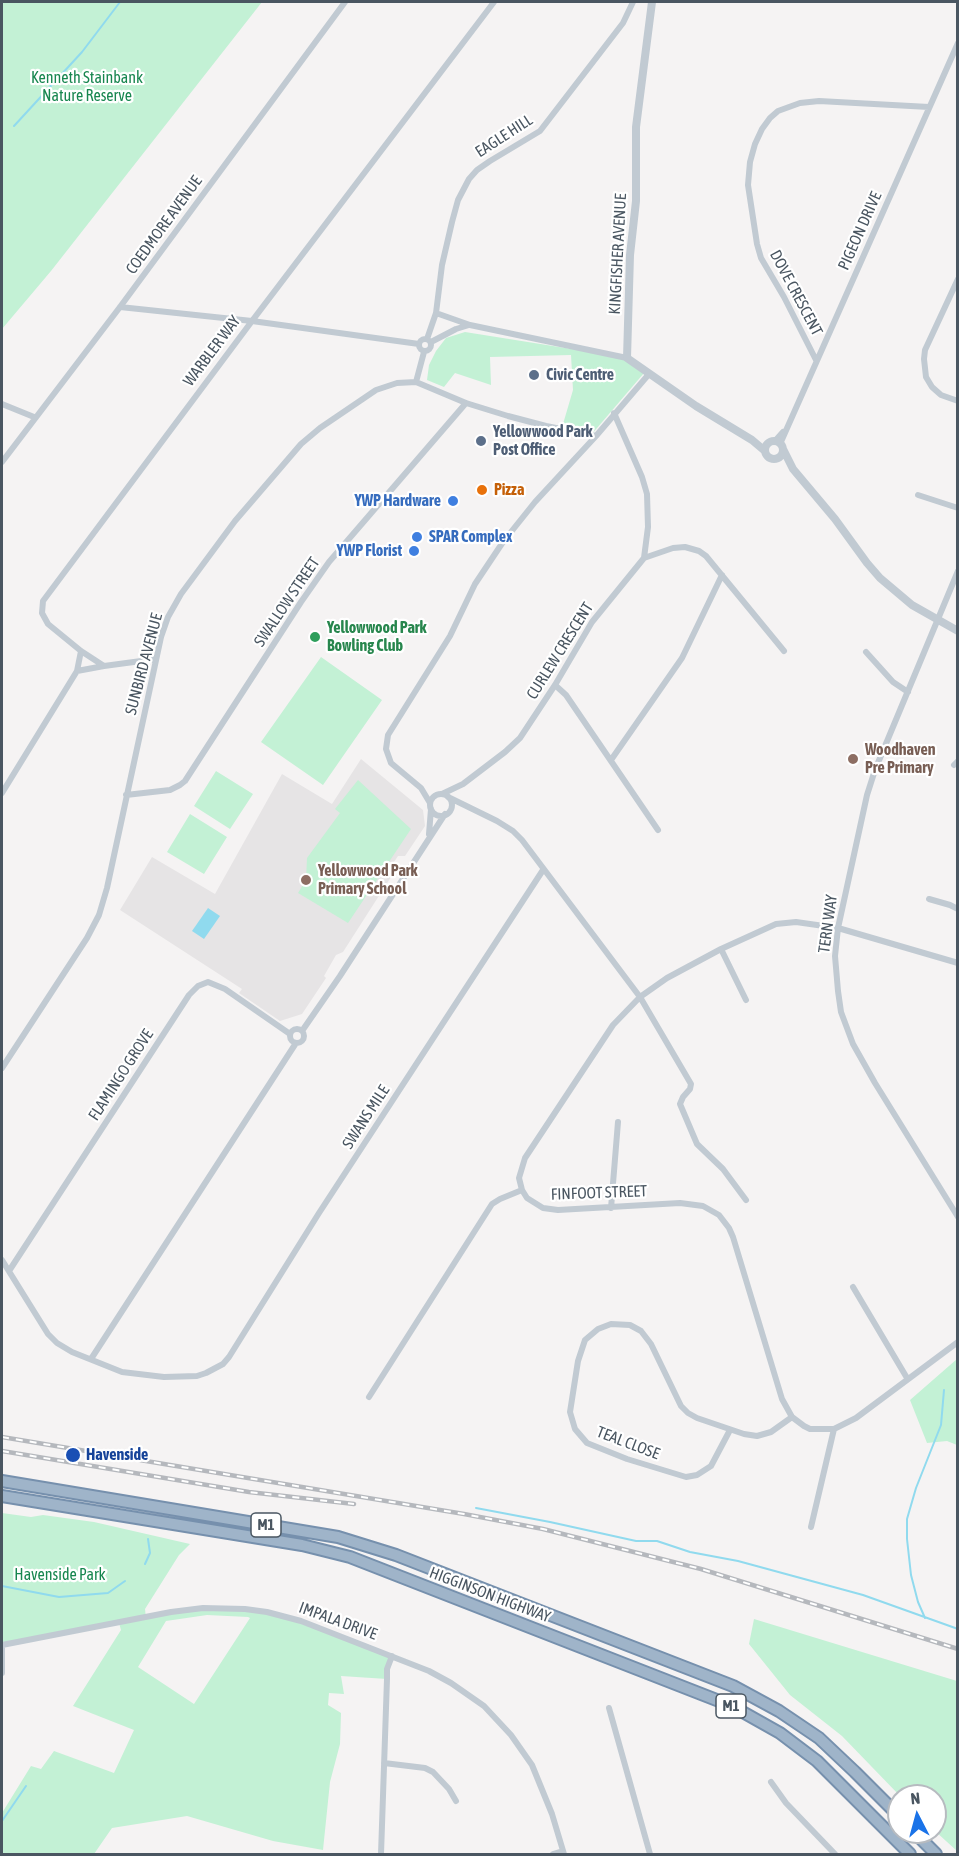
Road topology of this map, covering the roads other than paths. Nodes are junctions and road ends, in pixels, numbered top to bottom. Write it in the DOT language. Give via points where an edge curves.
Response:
graph roads {
  1 [pos="345,2"];
  2 [pos="494,2"];
  3 [pos="633,2"];
  4 [pos="652,2"];
  5 [pos="957,43"];
  6 [pos="929,107"];
  7 [pos="957,279"];
  8 [pos="120,307"];
  9 [pos="436,313"];
  10 [pos="252,321"];
  11 [pos="470,325"];
  12 [pos="429,341"];
  13 [pos="419,344"];
  14 [pos="424,352"];
  15 [pos="627,358"];
  16 [pos="816,360"];
  17 [pos="649,374"];
  18 [pos="416,382"];
  19 [pos="957,400"];
  20 [pos="466,403"];
  21 [pos="2,404"];
  22 [pos="614,413"];
  23 [pos="34,417"];
  24 [pos="596,436"];
  25 [pos="752,441"];
  26 [pos="777,444"];
  27 [pos="765,451"];
  28 [pos="776,459"];
  29 [pos="2,462"];
  30 [pos="793,469"];
  31 [pos="918,495"];
  32 [pos="957,508"];
  33 [pos="644,558"];
  34 [pos="957,571"];
  35 [pos="722,575"];
  36 [pos="938,620"];
  37 [pos="957,631"];
  38 [pos="81,651"];
  39 [pos="784,651"];
  40 [pos="866,652"];
  41 [pos="156,659"];
  42 [pos="105,666"];
  43 [pos="77,671"];
  44 [pos="555,685"];
  45 [pos="908,692"];
  46 [pos="611,760"];
  47 [pos="463,784"];
  48 [pos="421,788"];
  49 [pos="2,793"];
  50 [pos="126,795"];
  51 [pos="448,799"];
  52 [pos="430,806"];
  53 [pos="445,814"];
  54 [pos="658,830"];
  55 [pos="429,838"];
  56 [pos="543,870"];
  57 [pos="929,899"];
  58 [pos="957,909"];
  59 [pos="838,928"];
  60 [pos="721,949"];
  61 [pos="957,963"];
  62 [pos="640,997"];
  63 [pos="746,1000"];
  64 [pos="302,1031"];
  65 [pos="290,1034"];
  66 [pos="296,1043"];
  67 [pos="2,1068"];
  68 [pos="618,1122"];
  69 [pos="522,1190"];
  70 [pos="746,1200"];
  71 [pos="611,1208"];
  72 [pos="957,1217"];
  73 [pos="2,1260"];
  74 [pos="9,1271"];
  75 [pos="853,1287"];
  76 [pos="957,1342"];
  77 [pos="91,1359"];
  78 [pos="908,1378"];
  79 [pos="369,1397"];
  80 [pos="792,1417"];
  81 [pos="834,1429"];
  82 [pos="730,1430"];
  83 [pos="2,1481"];
  84 [pos="2,1496"];
  85 [pos="2,1503"];
  86 [pos="49,1504"];
  87 [pos="811,1527"];
  88 [pos="2,1645"];
  89 [pos="392,1656"];
  90 [pos="2,1673"];
  91 [pos="609,1708"];
  92 [pos="384,1763"];
  93 [pos="771,1782"];
  94 [pos="456,1801"];
  95 [pos="887,1804"];
  96 [pos="563,1853"];
  97 [pos="381,1854"];
  98 [pos="552,1854"];
  99 [pos="650,1854"];
  100 [pos="835,1854"];
  101 [pos="910,1854"];
  1 -- 8 [label="street, COEDMORE AVENUE"];
  2 -- 10 [label="street, WARBLER WAY"];
  3 -- 9 [label="street, EAGLE HILL" via="623,23 540,131 490,161 469,179 452,222"];
  4 -- 15 [label="street, KINGFISHER AVENUE" via="636,127"];
  5 -- 6 [label="street, PIGEON DRIVE"];
  6 -- 16 [label="street, PIGEON DRIVE"];
  6 -- 16 [label="street, DOVE CRESCENT" via="800,103 770,118 755,144 748,185 757,244"];
  7 -- 19 [label="street" via="924,359 926,377 932,387 940,395"];
  8 -- 10 [label="street"];
  8 -- 23 [label="street, COEDMORE AVENUE"];
  9 -- 11 [label="street"];
  9 -- 12 [label="street"];
  10 -- 13 [label="street"];
  10 -- 38 [label="street, WARBLER WAY" via="43,601 42,613 48,624"];
  11 -- 12 [label="street"];
  11 -- 15 [label="street"];
  12 -- 13 [label="street"];
  12 -- 14 [label="street" via="431,349"];
  13 -- 14 [label="street"];
  14 -- 18 [label="street"];
  15 -- 17 [label="street"];
  16 -- 26 [label="street, PIGEON DRIVE"];
  17 -- 22 [label="street"];
  17 -- 25 [label="street"];
  18 -- 20 [label="street"];
  18 -- 41 [label="street, SUNBIRD AVENUE" via="376,390 301,444 235,520 181,594 164,626"];
  20 -- 24 [label="street"];
  20 -- 50 [label="street, SWALLOW STREET" via="329,562 185,781 170,790"];
  21 -- 23 [label="street"];
  22 -- 24 [label="street"];
  22 -- 33 [label="street" via="646,494 648,527"];
  23 -- 29 [label="street, COEDMORE AVENUE"];
  24 -- 48 [label="street" via="503,542 475,584 450,636 394,723 386,742 387,756"];
  25 -- 26 [label="street"];
  25 -- 27 [label="street"];
  26 -- 27 [label="street" via="767,445"];
  26 -- 28 [label="street" via="781,456"];
  26 -- 30 [label="street"];
  27 -- 28 [label="street"];
  28 -- 30 [label="street"];
  30 -- 36 [label="street" via="880,578"];
  31 -- 32 [label="street"];
  33 -- 35 [label="street" via="674,548 693,548 706,556"];
  33 -- 44 [label="street, CURLEW CRESCENT" via="592,622"];
  34 -- 36 [label="street, TERN WAY"];
  35 -- 39 [label="street"];
  35 -- 46 [label="street" via="682,658"];
  36 -- 37 [label="street"];
  36 -- 45 [label="street, TERN WAY"];
  38 -- 42 [label="street, WARBLER WAY"];
  38 -- 43 [label="street"];
  40 -- 45 [label="street" via="893,682"];
  41 -- 42 [label="street"];
  41 -- 50 [label="street, SUNBIRD AVENUE"];
  42 -- 43 [label="street"];
  43 -- 49 [label="street"];
  44 -- 46 [label="street"];
  44 -- 47 [label="street, CURLEW CRESCENT" via="520,738"];
  45 -- 59 [label="street, TERN WAY" via="867,795"];
  46 -- 54 [label="street"];
  47 -- 51 [label="street, CURLEW CRESCENT"];
  47 -- 51 [label="street, CURLEW CRESCENT"];
  48 -- 51 [label="street"];
  48 -- 52 [label="street"];
  50 -- 67 [label="street, SUNBIRD AVENUE" via="99,915"];
  51 -- 52 [label="street" via="433,797"];
  51 -- 53 [label="street"];
  51 -- 56 [label="street" via="513,831"];
  52 -- 53 [label="street" via="435,814"];
  52 -- 55 [label="street"];
  53 -- 55 [label="street"];
  55 -- 64 [label="street"];
  56 -- 62 [label="street"];
  56 -- 77 [label="street, SWANS MILE" via="223,1364 206,1373 177,1378 122,1372"];
  57 -- 58 [label="street"];
  59 -- 60 [label="street" via="785,922"];
  59 -- 61 [label="street"];
  59 -- 72 [label="street, TERN WAY" via="838,992 853,1044"];
  60 -- 62 [label="street"];
  60 -- 63 [label="street"];
  62 -- 69 [label="street" via="613,1025 525,1158 519,1178"];
  62 -- 70 [label="street" via="691,1084 680,1104 697,1144 723,1169"];
  64 -- 65 [label="street" via="296,1029"];
  64 -- 66 [label="street" via="303,1039"];
  65 -- 66 [label="street"];
  65 -- 74 [label="street, FLAMINGO GROVE" via="225,989 208,982 198,986"];
  66 -- 77 [label="street"];
  68 -- 71 [label="street"];
  69 -- 71 [label="street, FINFOOT STREET" via="543,1208"];
  69 -- 79 [label="street" via="492,1204"];
  71 -- 80 [label="street, FINFOOT STREET" via="693,1204 711,1209 724,1221 733,1237 782,1399"];
  73 -- 74 [label="street"];
  74 -- 77 [label="street" via="53,1339"];
  75 -- 78 [label="street"];
  76 -- 78 [label="street"];
  78 -- 81 [label="street" via="856,1418"];
  80 -- 81 [label="street" via="810,1429"];
  80 -- 82 [label="street, TEAL CLOSE" via="765,1435"];
  81 -- 87 [label="street"];
  82 -- 82 [label="street, TEAL CLOSE" via="684,1409 641,1331 630,1325 611,1324 585,1340 570,1412 574,1429 587,1443 680,1476 691,1476 711,1466"];
  83 -- 95 [label="highway, HIGGINSON HIGHWAY / M1" via="338,1537 396,1555 733,1686 819,1738"];
  84 -- 86 [label="highway, HIGGINSON HIGHWAY / M1"];
  85 -- 86 [label="highway"];
  86 -- 101 [label="highway, HIGGINSON HIGHWAY / M1" via="302,1545 350,1557 732,1706 780,1733 816,1761"];
  88 -- 89 [label="street, IMPALA DRIVE" via="171,1612 222,1607 286,1617"];
  88 -- 90 [label="street"];
  89 -- 92 [label="street" via="387,1670"];
  89 -- 96 [label="street, IMPALA DRIVE" via="429,1671 466,1693 511,1735 540,1782"];
  91 -- 99 [label="street"];
  92 -- 94 [label="street" via="433,1772"];
  92 -- 97 [label="street"];
  93 -- 100 [label="street"];
  96 -- 98 [label="street"];
}
